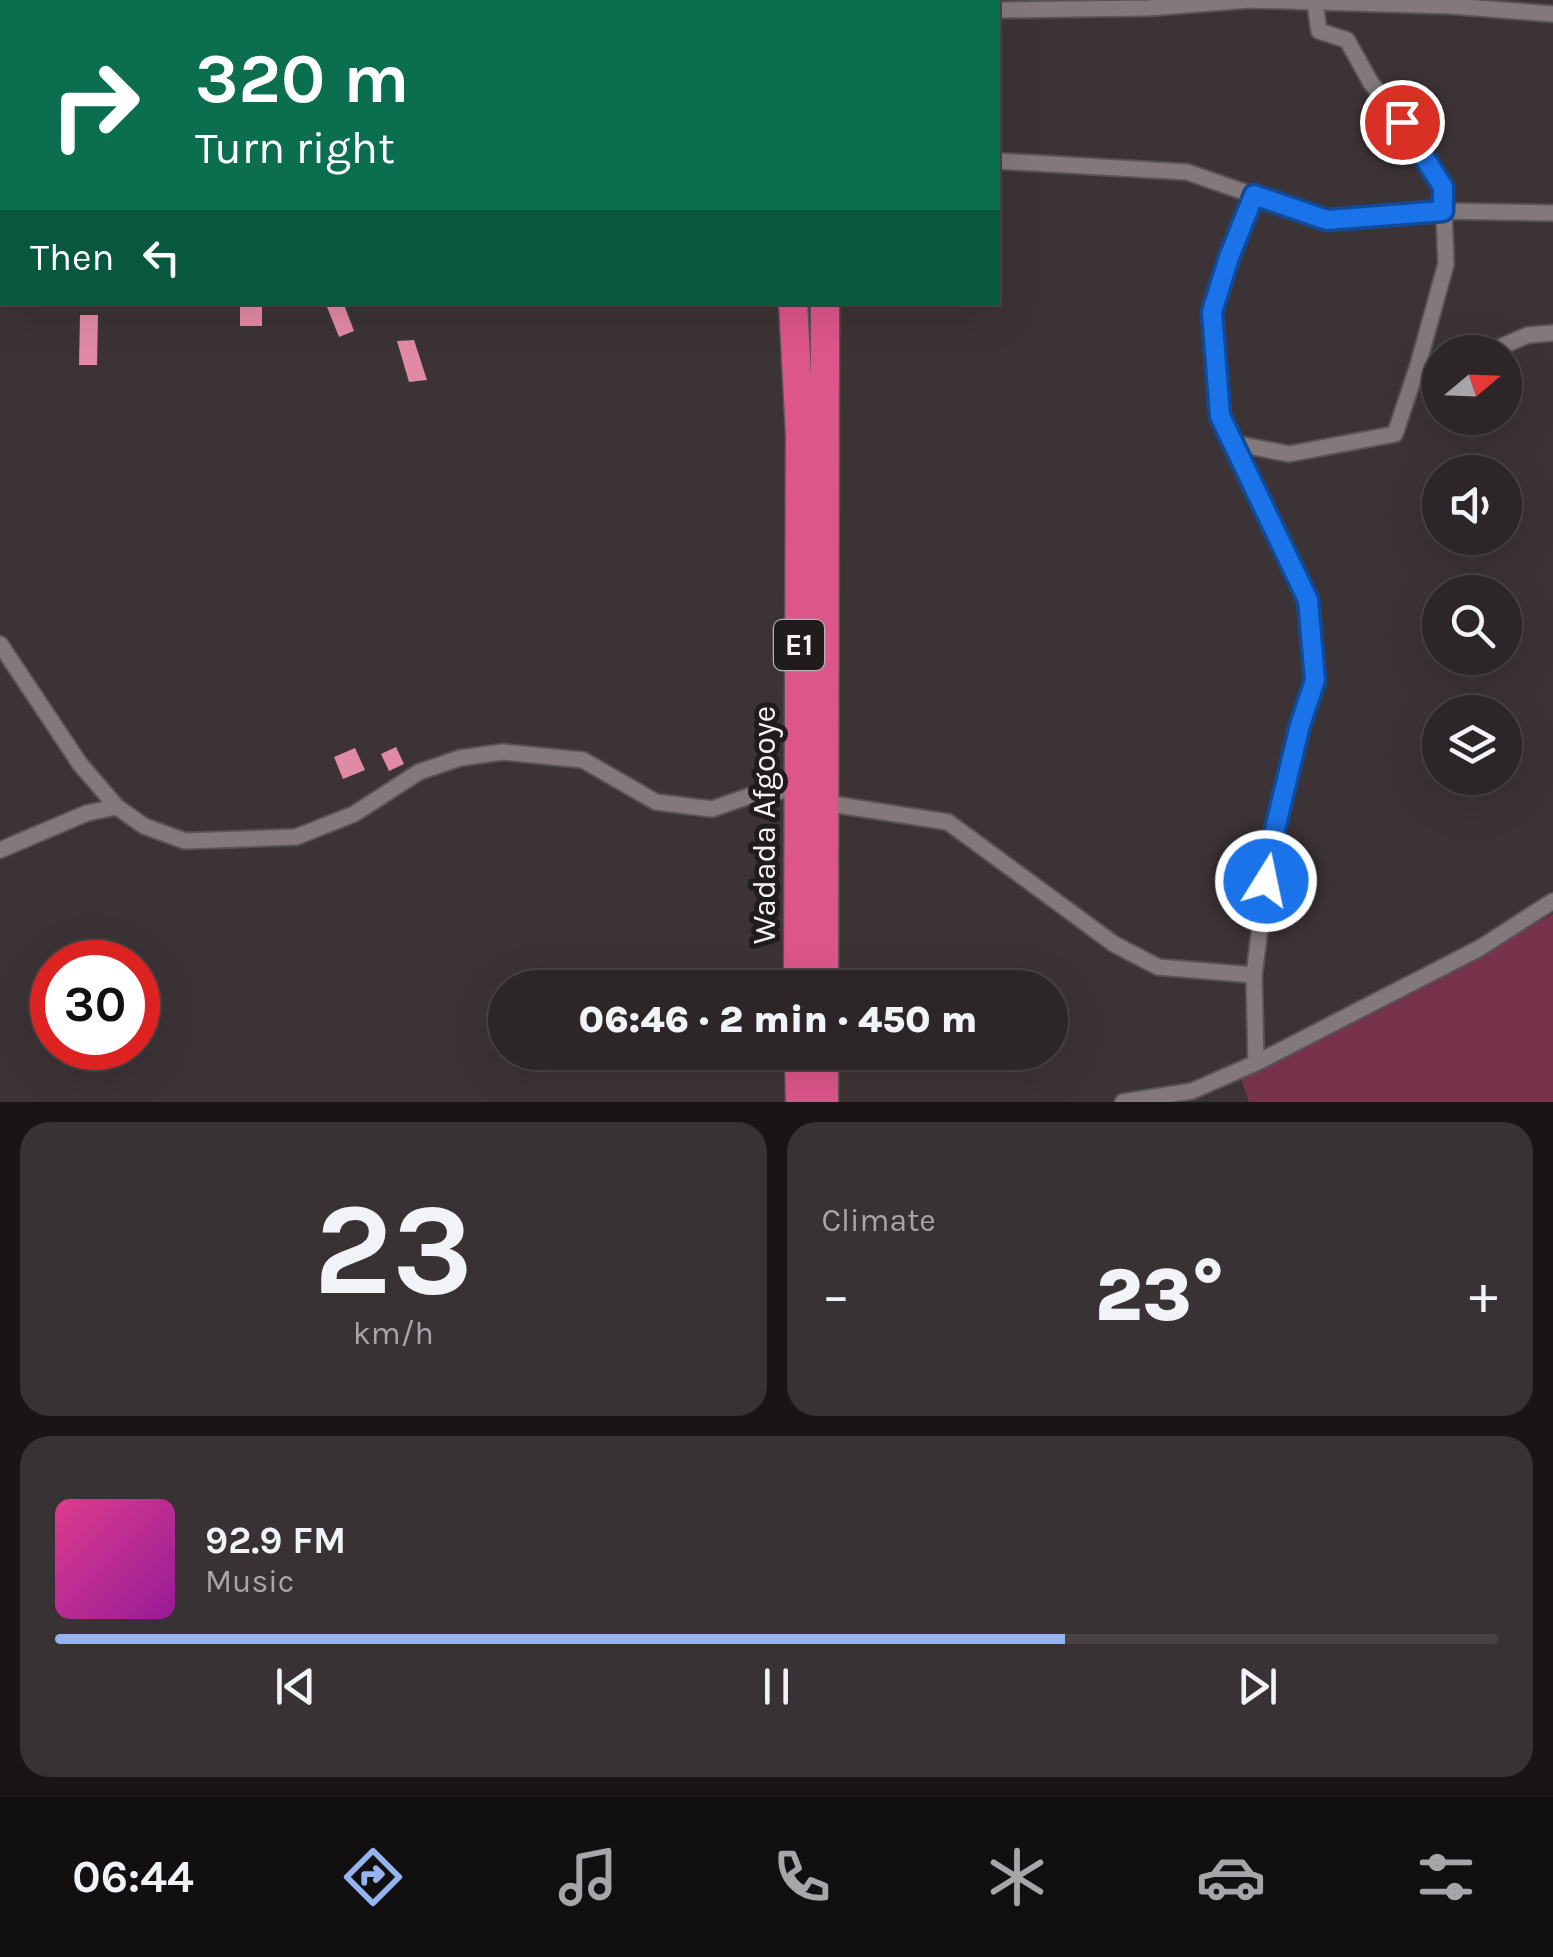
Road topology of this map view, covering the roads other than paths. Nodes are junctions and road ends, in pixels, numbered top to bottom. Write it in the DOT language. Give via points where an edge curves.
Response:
graph roads {
  1 [pos="1314,4"];
  2 [pos="1000,10"];
  3 [pos="1553,14"];
  4 [pos="1000,161"];
  5 [pos="1254,195"];
  6 [pos="1443,211"];
  7 [pos="1553,213"];
  8 [pos="793,305"];
  9 [pos="824,305"];
  10 [pos="1553,333"];
  11 [pos="1522,338"];
  12 [pos="1418,365"];
  13 [pos="1422,365"];
  14 [pos="1233,443"];
  15 [pos="0,644"];
  16 [pos="813,796"];
  17 [pos="117,807"];
  18 [pos="0,850"];
  19 [pos="1553,900"];
  20 [pos="799,970"];
  21 [pos="823,970"];
  22 [pos="1254,975"];
  23 [pos="1256,1063"];
  24 [pos="799,1070"];
  25 [pos="824,1070"];
  26 [pos="800,1102"];
  27 [pos="824,1102"];
  28 [pos="1122,1102"];
  1 -- 2 [label="street" via="1250,0"];
  1 -- 3 [label="street"];
  1 -- 6 [label="street" via="1319,31 1347,40 1443,187"];
  4 -- 5 [label="street" via="1187,172"];
  5 -- 6 [label="street" via="1327,220"];
  5 -- 14 [label="street" via="1212,312 1220,416"];
  6 -- 7 [label="street"];
  6 -- 12 [label="street" via="1446,264"];
  8 -- 16 [label="highway, Wadada Afgooye / E1"];
  9 -- 16 [label="highway, Wadada Afgooye / E1"];
  10 -- 11 [label="street"];
  12 -- 13 [label="street"];
  12 -- 14 [label="street" via="1395,434 1290,454"];
  14 -- 22 [label="street" via="1308,600 1315,680 1270,850"];
  15 -- 17 [label="street"];
  16 -- 17 [label="street" via="758,793 712,808 656,802 583,760 503,752 419,772 354,814 296,837 185,841"];
  16 -- 20 [label="highway, Wadada Afgooye / E1"];
  16 -- 21 [label="highway, Wadada Afgooye / E1"];
  16 -- 22 [label="street" via="948,822 1114,944 1158,967"];
  17 -- 18 [label="street" via="86,813"];
  19 -- 23 [label="street" via="1480,948"];
  22 -- 23 [label="street"];
  23 -- 28 [label="street" via="1192,1091"];
  24 -- 26 [label="highway"];
  25 -- 27 [label="highway"];
}
